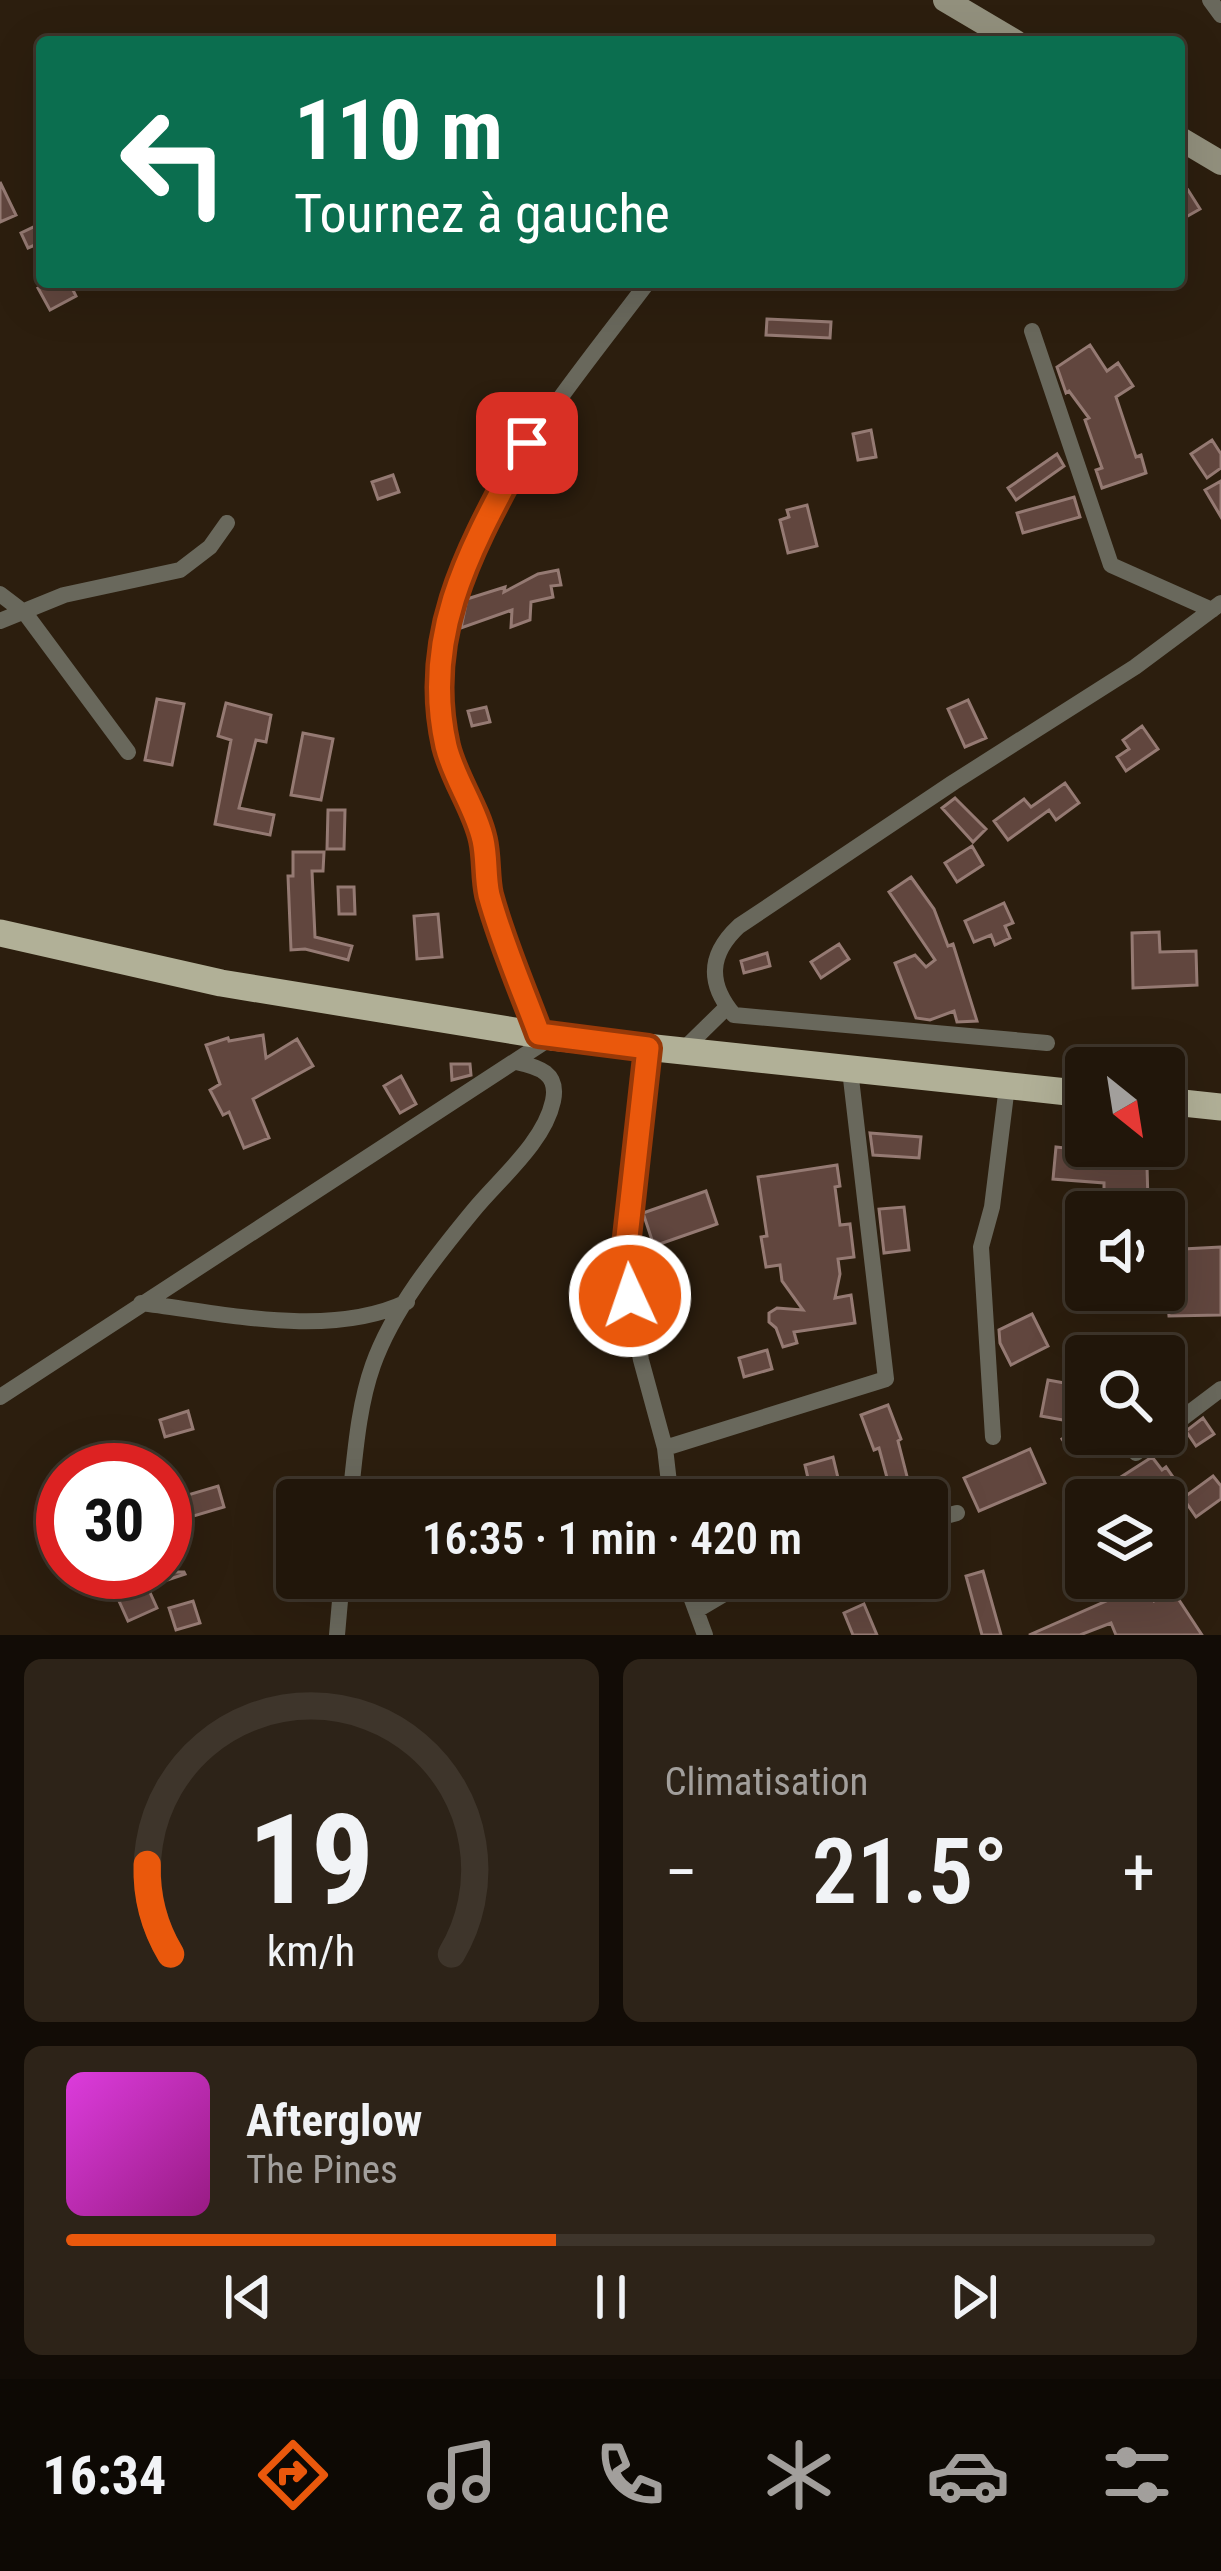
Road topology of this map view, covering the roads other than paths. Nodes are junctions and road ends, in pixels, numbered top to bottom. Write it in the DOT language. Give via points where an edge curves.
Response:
graph roads {
  1 [pos="945,0"];
  2 [pos="1210,0"];
  3 [pos="1221,15"];
  4 [pos="1006,36"];
  5 [pos="1185,143"];
  6 [pos="1221,164"];
  7 [pos="643,288"];
  8 [pos="1032,332"];
  9 [pos="227,523"];
  10 [pos="0,594"];
  11 [pos="1216,606"];
  12 [pos="25,613"];
  13 [pos="0,621"];
  14 [pos="128,752"];
  15 [pos="0,933"];
  16 [pos="727,1007"];
  17 [pos="546,1035"];
  18 [pos="1047,1042"];
  19 [pos="648,1048"];
  20 [pos="682,1051"];
  21 [pos="516,1062"];
  22 [pos="850,1070"];
  23 [pos="1007,1086"];
  24 [pos="1065,1092"];
  25 [pos="1185,1103"];
  26 [pos="1221,1107"];
  27 [pos="408,1301"];
  28 [pos="141,1303"];
  29 [pos="1221,1389"];
  30 [pos="0,1397"];
  31 [pos="1185,1416"];
  32 [pos="993,1437"];
  33 [pos="665,1448"];
  34 [pos="354,1479"];
  35 [pos="669,1479"];
  36 [pos="957,1513"];
  37 [pos="948,1515"];
  38 [pos="341,1599"];
  39 [pos="693,1599"];
  40 [pos="716,1599"];
  41 [pos="697,1610"];
  42 [pos="338,1635"];
  43 [pos="705,1635"];
  1 -- 4 [label="main road"];
  2 -- 3 [label="street"];
  5 -- 6 [label="main road"];
  7 -- 17 [label="street" via="527,443 464,562 445,622 448,753 484,842 494,910"];
  8 -- 11 [label="street" via="1111,565"];
  9 -- 12 [label="street" via="180,571 80,590"];
  10 -- 12 [label="street"];
  11 -- 16 [label="street" via="739,926 714,962"];
  12 -- 13 [label="street"];
  12 -- 14 [label="street"];
  15 -- 17 [label="main road" via="221,983"];
  16 -- 18 [label="street" via="748,1018"];
  16 -- 20 [label="street"];
  17 -- 19 [label="main road"];
  17 -- 21 [label="street"];
  19 -- 20 [label="main road"];
  19 -- 33 [label="street" via="624,1264"];
  20 -- 22 [label="main road"];
  21 -- 27 [label="street" via="544,1068 552,1108"];
  21 -- 28 [label="street"];
  22 -- 23 [label="main road"];
  22 -- 33 [label="street" via="886,1379"];
  23 -- 24 [label="main road"];
  23 -- 32 [label="street" via="981,1246"];
  25 -- 26 [label="main road"];
  27 -- 28 [label="street" via="342,1319 251,1319"];
  27 -- 34 [label="street" via="374,1363"];
  28 -- 30 [label="street"];
  29 -- 31 [label="street"];
  33 -- 35 [label="street"];
  36 -- 37 [label="street"];
  38 -- 42 [label="street"];
  39 -- 41 [label="street"];
  40 -- 41 [label="street"];
  41 -- 43 [label="street"];
}
